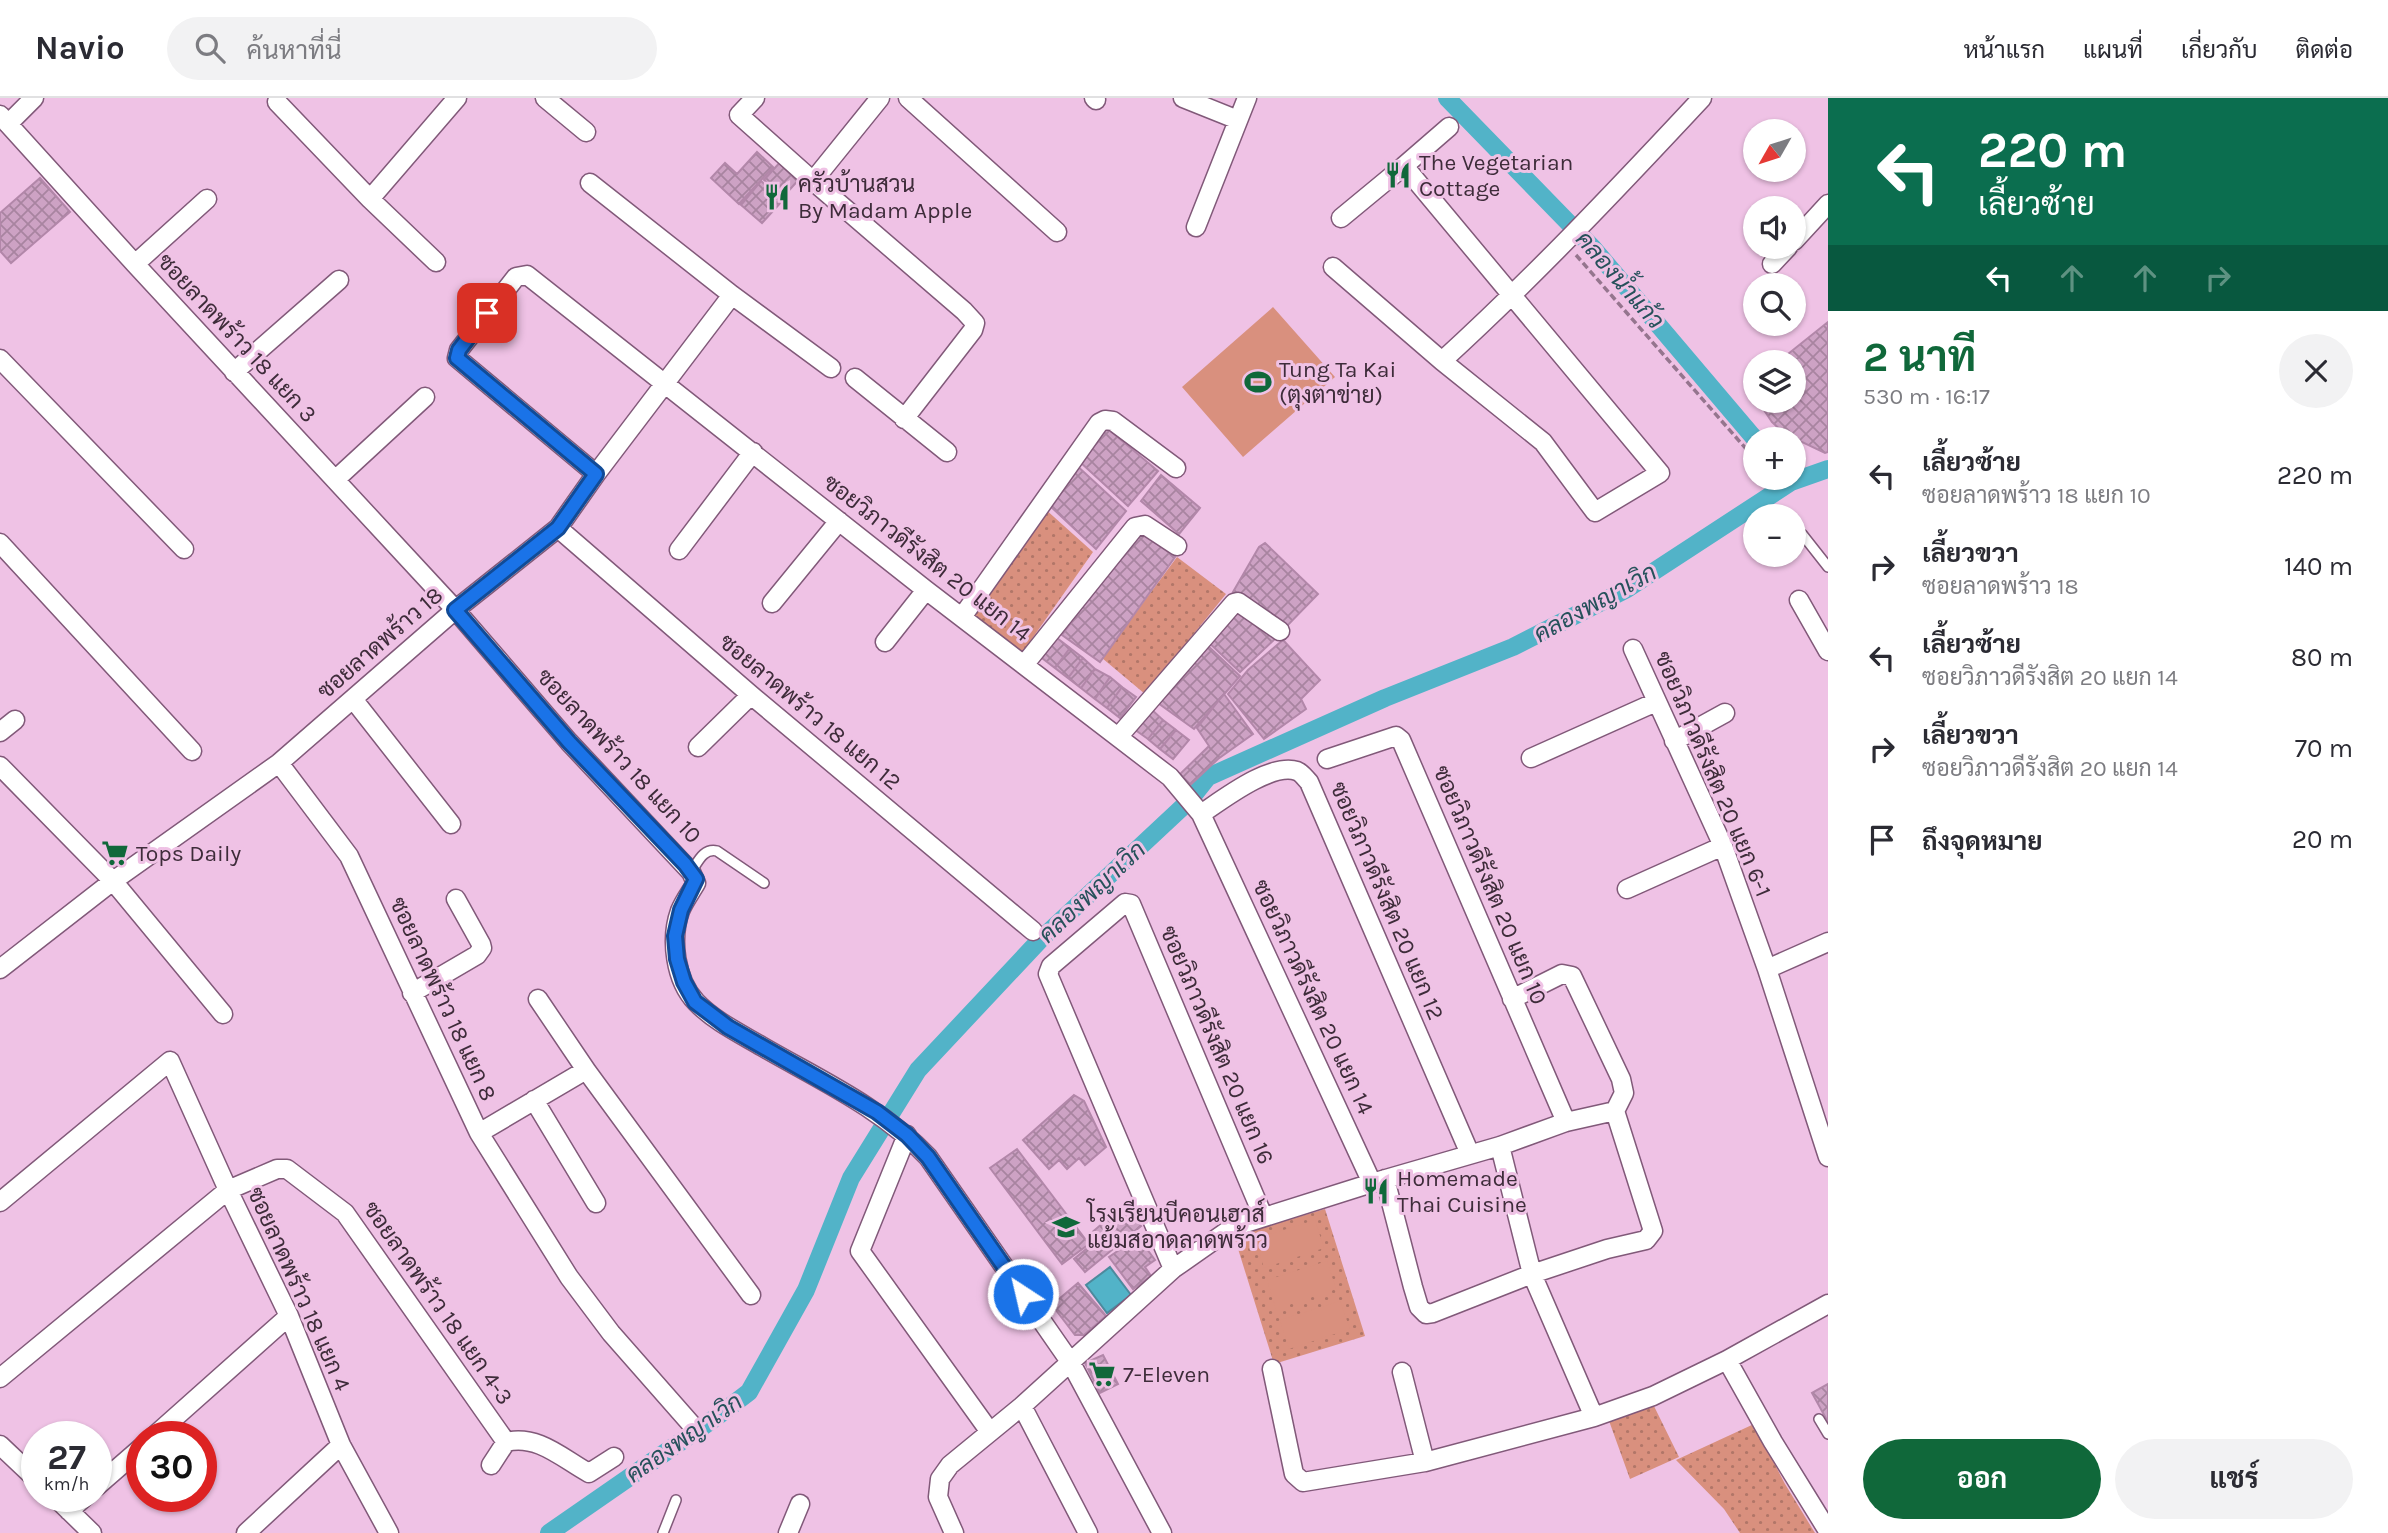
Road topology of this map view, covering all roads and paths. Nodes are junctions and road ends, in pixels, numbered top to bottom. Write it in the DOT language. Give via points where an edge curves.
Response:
graph roads {
  1 [pos="34,98"];
  2 [pos="457,98"];
  3 [pos="545,98"];
  4 [pos="755,98"];
  5 [pos="880,98"];
  6 [pos="908,98"];
  7 [pos="1183,98"];
  8 [pos="1247,98"];
  9 [pos="1702,98"];
  10 [pos="277,102"];
  11 [pos="4,120"];
  12 [pos="1238,120"];
  13 [pos="1449,127"];
  14 [pos="586,132"];
  15 [pos="1404,166"];
  16 [pos="813,181"];
  17 [pos="590,183"];
  18 [pos="370,199"];
  19 [pos="207,200"];
  20 [pos="1828,204"];
  21 [pos="1341,218"];
  22 [pos="1196,227"];
  23 [pos="1806,228"];
  24 [pos="1057,232"];
  25 [pos="1568,241"];
  26 [pos="1777,259"];
  27 [pos="436,262"];
  28 [pos="135,264"];
  29 [pos="1772,264"];
  30 [pos="1334,267"];
  31 [pos="340,280"];
  32 [pos="732,295"];
  33 [pos="1513,296"];
  34 [pos="0,359"];
  35 [pos="1442,361"];
  36 [pos="831,368"];
  37 [pos="234,372"];
  38 [pos="855,378"];
  39 [pos="666,384"];
  40 [pos="425,397"];
  41 [pos="904,419"];
  42 [pos="1743,445"];
  43 [pos="753,452"];
  44 [pos="947,452"];
  45 [pos="1176,468"];
  46 [pos="596,474"];
  47 [pos="335,480"];
  48 [pos="839,521"];
  49 [pos="558,528"];
  50 [pos="1806,539"];
  51 [pos="0,542"];
  52 [pos="1177,546"];
  53 [pos="184,549"];
  54 [pos="679,550"];
  55 [pos="1828,567"];
  56 [pos="926,590"];
  57 [pos="1799,600"];
  58 [pos="772,603"];
  59 [pos="455,610"];
  60 [pos="962,617"];
  61 [pos="1280,631"];
  62 [pos="886,642"];
  63 [pos="1633,649"];
  64 [pos="1828,651"];
  65 [pos="1024,665"];
  66 [pos="751,695"];
  67 [pos="353,699"];
  68 [pos="1656,702"];
  69 [pos="1725,713"];
  70 [pos="15,720"];
  71 [pos="0,732"];
  72 [pos="1119,736"];
  73 [pos="1674,741"];
  74 [pos="698,747"];
  75 [pos="192,751"];
  76 [pos="1531,758"];
  77 [pos="1327,759"];
  78 [pos="279,763"];
  79 [pos="0,766"];
  80 [pos="1201,814"];
  81 [pos="451,824"];
  82 [pos="1723,846"];
  83 [pos="691,872"];
  84 [pos="113,881"];
  85 [pos="764,883"];
  86 [pos="1628,889"];
  87 [pos="456,899"];
  88 [pos="1033,931"];
  89 [pos="1828,942"];
  90 [pos="1767,968"];
  91 [pos="0,969"];
  92 [pos="412,993"];
  93 [pos="538,999"];
  94 [pos="1512,999"];
  95 [pos="223,1014"];
  96 [pos="586,1070"];
  97 [pos="534,1100"];
  98 [pos="1615,1111"];
  99 [pos="1821,1117"];
  100 [pos="1566,1122"];
  101 [pos="479,1133"];
  102 [pos="907,1135"];
  103 [pos="1500,1146"];
  104 [pos="1470,1154"];
  105 [pos="1828,1157"];
  106 [pos="1378,1181"];
  107 [pos="228,1190"];
  108 [pos="0,1202"];
  109 [pos="596,1203"];
  110 [pos="1263,1216"];
  111 [pos="1173,1269"];
  112 [pos="1532,1274"];
  113 [pos="751,1295"];
  114 [pos="1828,1304"];
  115 [pos="289,1317"];
  116 [pos="1727,1360"];
  117 [pos="1071,1363"];
  118 [pos="1272,1369"];
  119 [pos="1402,1372"];
  120 [pos="0,1378"];
  121 [pos="1022,1406"];
  122 [pos="1594,1417"];
  123 [pos="1819,1419"];
  124 [pos="171,1421"];
  125 [pos="691,1423"];
  126 [pos="990,1432"];
  127 [pos="1828,1434"];
  128 [pos="506,1442"];
  129 [pos="0,1445"];
  130 [pos="341,1445"];
  131 [pos="614,1457"];
  132 [pos="126,1461"];
  133 [pos="1425,1462"];
  134 [pos="21,1465"];
  135 [pos="491,1465"];
  136 [pos="112,1473"];
  137 [pos="676,1500"];
  138 [pos="800,1504"];
  139 [pos="70,1512"];
  140 [pos="1827,1525"];
  141 [pos="92,1533"];
  142 [pos="246,1533"];
  143 [pos="389,1533"];
  144 [pos="663,1533"];
  145 [pos="788,1533"];
  146 [pos="954,1533"];
  147 [pos="1088,1533"];
  148 [pos="1162,1533"];
  1 -- 11 [label="street, ซอยลาดพร้าว 18 แยก 3"];
  2 -- 18 [label="street"];
  3 -- 14 [label="street"];
  4 -- 16 [label="street" via="738,115"];
  5 -- 16 [label="street"];
  6 -- 24 [label="street"];
  7 -- 12 [label="street"];
  8 -- 12 [label="street"];
  9 -- 25 [label="street"];
  10 -- 18 [label="street"];
  11 -- 28 [label="street, ซอยลาดพร้าว 18 แยก 3"];
  12 -- 22 [label="street"];
  13 -- 15 [label="street"];
  15 -- 21 [label="street"];
  15 -- 33 [label="street"];
  16 -- 41 [label="street" via="975,323"];
  17 -- 32 [label="street"];
  18 -- 27 [label="street"];
  19 -- 28 [label="street"];
  20 -- 23 [label="street"];
  25 -- 33 [label="street"];
  25 -- 42 [label="path"];
  26 -- 29 [label="street"];
  28 -- 37 [label="street, ซอยลาดพร้าว 18 แยก 3"];
  30 -- 35 [label="street"];
  31 -- 37 [label="street"];
  32 -- 36 [label="street"];
  32 -- 39 [label="street, ซอยลาดพร้าว 18"];
  33 -- 35 [label="street"];
  33 -- 35 [label="street" via="1660,473 1595,512 1543,442"];
  34 -- 53 [label="street"];
  37 -- 47 [label="street, ซอยลาดพร้าว 18 แยก 3"];
  38 -- 41 [label="street"];
  39 -- 43 [label="street, ซอยวิภาวดีรังสิต 20 แยก 14"];
  39 -- 46 [label="street, ซอยลาดพร้าว 18"];
  39 -- 46 [label="street, ซอยวิภาวดีรังสิต 20 แยก 14" via="527,275 516,277 487,313 457,358"];
  40 -- 47 [label="street"];
  41 -- 44 [label="street"];
  43 -- 48 [label="street, ซอยวิภาวดีรังสิต 20 แยก 14"];
  43 -- 54 [label="street"];
  45 -- 60 [label="street" via="1113,421 1099,423"];
  46 -- 49 [label="street, ซอยลาดพร้าว 18"];
  47 -- 59 [label="street, ซอยลาดพร้าว 18 แยก 3"];
  48 -- 56 [label="street, ซอยวิภาวดีรังสิต 20 แยก 14"];
  48 -- 58 [label="street"];
  49 -- 59 [label="street, ซอยลาดพร้าว 18"];
  49 -- 66 [label="street, ซอยลาดพร้าว 18 แยก 12"];
  50 -- 55 [label="lane"];
  51 -- 75 [label="street"];
  52 -- 65 [label="street" via="1145,525 1135,527"];
  56 -- 60 [label="street, ซอยวิภาวดีรังสิต 20 แยก 14"];
  56 -- 62 [label="street"];
  57 -- 64 [label="street"];
  59 -- 67 [label="street, ซอยลาดพร้าว 18"];
  59 -- 83 [label="street, ซอยลาดพร้าว 18 แยก 10" via="569,742"];
  60 -- 65 [label="street, ซอยวิภาวดีรังสิต 20 แยก 14"];
  61 -- 72 [label="street" via="1234,603"];
  63 -- 68 [label="street, ซอยวิภาวดีรังสิต 20 แยก 6-1"];
  65 -- 72 [label="street, ซอยวิภาวดีรังสิต 20 แยก 14"];
  66 -- 74 [label="street"];
  66 -- 88 [label="street, ซอยลาดพร้าว 18 แยก 12"];
  67 -- 78 [label="street, ซอยลาดพร้าว 18"];
  67 -- 81 [label="street"];
  68 -- 73 [label="street, ซอยวิภาวดีรังสิต 20 แยก 6-1"];
  68 -- 76 [label="street"];
  69 -- 73 [label="street"];
  70 -- 71 [label="street"];
  72 -- 80 [label="street, ซอยวิภาวดีรังสิต 20 แยก 14" via="1170,777"];
  73 -- 82 [label="street, ซอยวิภาวดีรังสิต 20 แยก 6-1"];
  77 -- 94 [label="street, ซอยวิภาวดีรังสิต 20 แยก 10" via="1396,737 1401,740"];
  78 -- 84 [label="street, ซอยลาดพร้าว 18"];
  78 -- 92 [label="street, ซอยลาดพร้าว 18 แยก 8" via="349,856"];
  79 -- 84 [label="street"];
  80 -- 104 [label="street, ซอยวิภาวดีรังสิต 20 แยก 12" via="1266,774 1298,771 1309,782"];
  80 -- 106 [label="street, ซอยวิภาวดีรังสิต 20 แยก 14"];
  82 -- 86 [label="street"];
  82 -- 90 [label="street, ซอยวิภาวดีรังสิต 20 แยก 6-1"];
  83 -- 85 [label="lane" via="711,849"];
  83 -- 102 [label="street, ซอยลาดพร้าว 18 แยก 10" via="696,883 681,910 675,936 677,959 695,1002 728,1027 877,1112"];
  84 -- 91 [label="street, ซอยลาดพร้าว 18"];
  84 -- 95 [label="street"];
  87 -- 92 [label="street" via="481,951"];
  89 -- 90 [label="street"];
  90 -- 99 [label="street, ซอยวิภาวดีรังสิต 20 แยก 6-1"];
  92 -- 101 [label="street, ซอยลาดพร้าว 18 แยก 8"];
  93 -- 96 [label="street"];
  94 -- 98 [label="street" via="1562,974 1572,976 1621,1079 1624,1093"];
  94 -- 100 [label="street, ซอยวิภาวดีรังสิต 20 แยก 10"];
  96 -- 97 [label="street, ซอยลาดพร้าว 18 แยก 8"];
  96 -- 113 [label="street"];
  97 -- 101 [label="street, ซอยลาดพร้าว 18 แยก 8"];
  97 -- 109 [label="street"];
  98 -- 100 [label="street"];
  98 -- 112 [label="street" via="1653,1231 1637,1243"];
  99 -- 105 [label="street, ซอยวิภาวดีรังสิต 20 แยก 6-1"];
  100 -- 103 [label="street"];
  101 -- 125 [label="street" via="569,1278"];
  102 -- 117 [label="street, ซอยลาดพร้าว 18 แยก 10" via="928,1157"];
  102 -- 126 [label="street" via="860,1251"];
  103 -- 104 [label="street"];
  103 -- 112 [label="street"];
  104 -- 106 [label="street"];
  106 -- 110 [label="street"];
  106 -- 112 [label="street, ซอยวิภาวดีรังสิต 20 แยก 14" via="1419,1307 1426,1314"];
  107 -- 108 [label="street, ซอยลาดพร้าว 18 แยก 4" via="170,1062"];
  107 -- 115 [label="street, ซอยลาดพร้าว 18 แยก 4"];
  107 -- 120 [label="street, ซอยลาดพร้าว 18 แยก 4-3"];
  107 -- 128 [label="street, ซอยลาดพร้าว 18 แยก 4-3" via="287,1169 337,1205"];
  110 -- 111 [label="street" via="1233,1227"];
  110 -- 111 [label="street, ซอยวิภาวดีรังสิต 20 แยก 16" via="1130,904 1125,903 1051,966 1048,974"];
  111 -- 117 [label="street"];
  112 -- 122 [label="street"];
  114 -- 116 [label="street"];
  115 -- 124 [label="street"];
  115 -- 130 [label="street, ซอยลาดพร้าว 18 แยก 4"];
  116 -- 122 [label="street" via="1653,1396"];
  116 -- 140 [label="street"];
  117 -- 121 [label="street"];
  117 -- 148 [label="street, ซอยลาดพร้าว 18 แยก 10"];
  118 -- 133 [label="street" via="1298,1480 1308,1483"];
  119 -- 133 [label="street"];
  121 -- 126 [label="street"];
  121 -- 147 [label="street"];
  122 -- 133 [label="street"];
  123 -- 127 [label="lane"];
  126 -- 146 [label="street" via="940,1479 938,1497"];
  128 -- 131 [label="street" via="517,1440 555,1451 589,1473"];
  128 -- 135 [label="street, ซอยลาดพร้าว 18 แยก 4-3"];
  129 -- 134 [label="street"];
  130 -- 142 [label="street"];
  130 -- 143 [label="street, ซอยลาดพร้าว 18 แยก 4"];
  132 -- 136 [label="street"];
  137 -- 144 [label="lane"];
  138 -- 145 [label="street"];
  139 -- 141 [label="street"];
}
